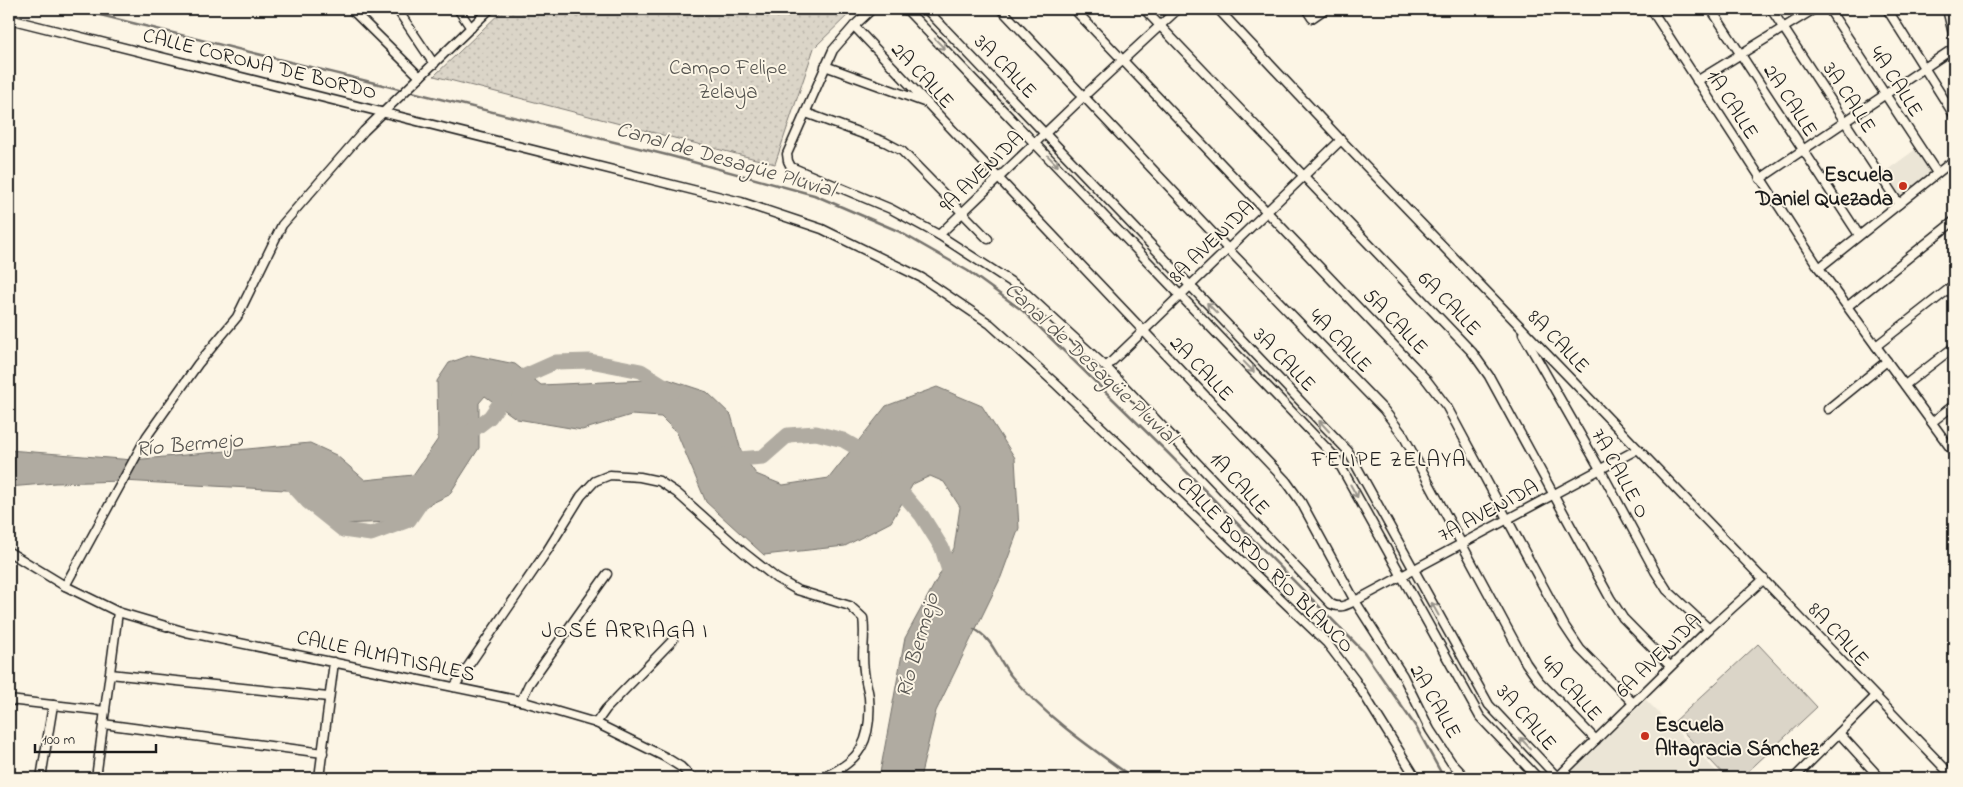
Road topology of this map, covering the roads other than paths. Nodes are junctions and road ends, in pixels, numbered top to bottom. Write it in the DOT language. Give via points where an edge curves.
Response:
graph roads {
  1 [pos="351,9"];
  2 [pos="397,9"];
  3 [pos="458,9"];
  4 [pos="490,9"];
  5 [pos="872,9"];
  6 [pos="906,9"];
  7 [pos="926,9"];
  8 [pos="1001,9"];
  9 [pos="1074,9"];
  10 [pos="1144,9"];
  11 [pos="1178,9"];
  12 [pos="1218,9"];
  13 [pos="1306,9"];
  14 [pos="1325,9"];
  15 [pos="1651,9"];
  16 [pos="1711,9"];
  17 [pos="1771,9"];
  18 [pos="1814,9"];
  19 [pos="1829,9"];
  20 [pos="1887,9"];
  21 [pos="1947,9"];
  22 [pos="9,19"];
  23 [pos="1160,25"];
  24 [pos="854,26"];
  25 [pos="471,28"];
  26 [pos="1784,28"];
  27 [pos="1954,38"];
  28 [pos="1954,48"];
  29 [pos="1741,54"];
  30 [pos="1123,59"];
  31 [pos="434,64"];
  32 [pos="825,66"];
  33 [pos="1925,68"];
  34 [pos="420,77"];
  35 [pos="1697,81"];
  36 [pos="1886,94"];
  37 [pos="1084,96"];
  38 [pos="926,103"];
  39 [pos="386,112"];
  40 [pos="806,113"];
  41 [pos="1954,115"];
  42 [pos="1845,122"];
  43 [pos="1046,133"];
  44 [pos="1340,140"];
  45 [pos="1036,143"];
  46 [pos="1803,150"];
  47 [pos="1954,160"];
  48 [pos="1937,174"];
  49 [pos="1304,176"];
  50 [pos="998,179"];
  51 [pos="1760,179"];
  52 [pos="1899,204"];
  53 [pos="1267,211"];
  54 [pos="964,213"];
  55 [pos="1954,221"];
  56 [pos="939,235"];
  57 [pos="1859,235"];
  58 [pos="988,239"];
  59 [pos="1228,249"];
  60 [pos="1819,268"];
  61 [pos="1190,285"];
  62 [pos="1954,285"];
  63 [pos="1181,295"];
  64 [pos="1848,306"];
  65 [pos="1517,323"];
  66 [pos="1143,332"];
  67 [pos="1876,346"];
  68 [pos="1954,347"];
  69 [pos="1887,361"];
  70 [pos="1106,367"];
  71 [pos="1905,385"];
  72 [pos="1954,405"];
  73 [pos="1828,409"];
  74 [pos="1932,422"];
  75 [pos="1638,449"];
  76 [pos="1954,452"];
  77 [pos="1600,469"];
  78 [pos="1552,495"];
  79 [pos="1507,520"];
  80 [pos="1461,545"];
  81 [pos="9,552"];
  82 [pos="1413,569"];
  83 [pos="607,574"];
  84 [pos="1401,575"];
  85 [pos="1764,579"];
  86 [pos="65,586"];
  87 [pos="1355,601"];
  88 [pos="118,612"];
  89 [pos="1709,629"];
  90 [pos="673,640"];
  91 [pos="334,662"];
  92 [pos="1670,666"];
  93 [pos="110,674"];
  94 [pos="454,687"];
  95 [pos="328,697"];
  96 [pos="1875,697"];
  97 [pos="9,700"];
  98 [pos="521,702"];
  99 [pos="1633,703"];
  100 [pos="53,705"];
  101 [pos="105,711"];
  102 [pos="596,723"];
  103 [pos="103,724"];
  104 [pos="1839,733"];
  105 [pos="1596,740"];
  106 [pos="323,753"];
  107 [pos="1797,777"];
  108 [pos="41,778"];
  109 [pos="96,778"];
  110 [pos="319,778"];
  111 [pos="692,778"];
  112 [pos="821,778"];
  113 [pos="1416,778"];
  114 [pos="1466,778"];
  115 [pos="1538,778"];
  116 [pos="1557,778"];
  117 [pos="1880,778"];
  118 [pos="1954,778"];
  1 -- 34 [label="street"];
  2 -- 31 [label="street"];
  3 -- 25 [label="street"];
  4 -- 25 [label="street"];
  5 -- 24 [label="street"];
  6 -- 45 [label="street, 3A CALLE, one-way"];
  7 -- 43 [label="street, 3A CALLE"];
  8 -- 37 [label="street, 4A CALLE"];
  9 -- 30 [label="street, 5A CALLE"];
  10 -- 23 [label="street, 6A CALLE"];
  11 -- 23 [label="street, 9A AVENIDA"];
  12 -- 44 [label="street, 8A CALLE"];
  13 -- 14 [label="street" via="1312,18"];
  15 -- 35 [label="street, 1A CALLE"];
  16 -- 29 [label="street, 2A CALLE"];
  17 -- 26 [label="street, 3A CALLE"];
  18 -- 26 [label="street"];
  19 -- 36 [label="street, 4A CALLE"];
  20 -- 33 [label="street"];
  21 -- 27 [label="street"];
  22 -- 39 [label="street, CALLE CORONA DE BORDO"];
  23 -- 30 [label="street, 9A AVENIDA"];
  23 -- 49 [label="street, 6A CALLE"];
  24 -- 32 [label="street" via="833,50"];
  24 -- 38 [label="street, 2A CALLE"];
  25 -- 31 [label="street"];
  26 -- 29 [label="street"];
  26 -- 42 [label="street, 3A CALLE"];
  28 -- 33 [label="street"];
  29 -- 35 [label="street"];
  29 -- 46 [label="street, 2A CALLE"];
  30 -- 37 [label="street, 9A AVENIDA"];
  30 -- 53 [label="street, 5A CALLE"];
  31 -- 34 [label="street"];
  32 -- 38 [label="street"];
  32 -- 40 [label="street"];
  33 -- 36 [label="street"];
  33 -- 41 [label="street"];
  34 -- 39 [label="street"];
  35 -- 51 [label="street, 1A CALLE"];
  36 -- 42 [label="street"];
  36 -- 48 [label="street, 4A CALLE"];
  37 -- 43 [label="street, 9A AVENIDA"];
  37 -- 59 [label="street, 4A CALLE"];
  38 -- 50 [label="street, 2A CALLE"];
  39 -- 86 [label="street" via="364,131 282,225 237,317 146,436"];
  39 -- 113 [label="street, CALLE BORDO RÍO BLANCO" via="741,202 822,229 922,278 990,324 1327,643 1382,720"];
  40 -- 54 [label="street" via="902,151"];
  40 -- 56 [label="street" via="787,154 791,167 891,209"];
  42 -- 46 [label="street"];
  42 -- 52 [label="street, 3A CALLE"];
  43 -- 45 [label="street, 9A AVENIDA"];
  43 -- 61 [label="street, 3A CALLE"];
  44 -- 49 [label="street, 8A AVENIDA"];
  44 -- 65 [label="street, 8A CALLE"];
  45 -- 50 [label="street, 9A AVENIDA"];
  45 -- 63 [label="street, 3A CALLE, one-way"];
  46 -- 51 [label="street"];
  46 -- 57 [label="street, 2A CALLE"];
  47 -- 48 [label="street"];
  48 -- 52 [label="street"];
  49 -- 53 [label="street, 8A AVENIDA"];
  49 -- 78 [label="street, 6A CALLE" via="1472,352 1489,376"];
  50 -- 54 [label="street, 9A AVENIDA"];
  50 -- 66 [label="street, 2A CALLE"];
  51 -- 60 [label="street, 1A CALLE"];
  52 -- 57 [label="street"];
  53 -- 59 [label="street, 8A AVENIDA"];
  53 -- 79 [label="street, 5A CALLE" via="1426,378 1447,407"];
  54 -- 56 [label="street, 9A AVENIDA"];
  54 -- 58 [label="street"];
  55 -- 64 [label="street"];
  56 -- 70 [label="street" via="1019,287"];
  57 -- 60 [label="street"];
  59 -- 61 [label="street, 8A AVENIDA"];
  59 -- 80 [label="street, 4A CALLE" via="1384,410 1403,435"];
  60 -- 64 [label="street"];
  61 -- 63 [label="street, 8A AVENIDA"];
  82 -- 61 [label="street, 3A CALLE, one-way" via="1348,451"];
  62 -- 67 [label="street"];
  63 -- 66 [label="street, 8A AVENIDA"];
  63 -- 84 [label="street, 3A CALLE, one-way" via="1336,458"];
  64 -- 67 [label="street"];
  65 -- 75 [label="street, 8A CALLE"];
  65 -- 77 [label="street, 7A CALLE O"];
  66 -- 70 [label="street, 8A AVENIDA"];
  66 -- 87 [label="street, 2A CALLE" via="1286,481 1301,502"];
  67 -- 69 [label="street"];
  68 -- 71 [label="street"];
  69 -- 71 [label="street"];
  69 -- 73 [label="street"];
  70 -- 87 [label="street, 1A CALLE" via="1325,599 1337,607"];
  71 -- 74 [label="street"];
  72 -- 74 [label="street"];
  74 -- 76 [label="street"];
  75 -- 77 [label="street, 7A AVENIDA"];
  75 -- 85 [label="street, 8A CALLE"];
  77 -- 78 [label="street, 7A AVENIDA"];
  77 -- 89 [label="street, 7A CALLE O" via="1663,584"];
  78 -- 79 [label="street, 7A AVENIDA"];
  78 -- 92 [label="street, 6A CALLE" via="1623,618"];
  79 -- 80 [label="street, 7A AVENIDA"];
  79 -- 99 [label="street, 5A CALLE" via="1580,649"];
  80 -- 82 [label="street, 7A AVENIDA"];
  80 -- 105 [label="street, 4A CALLE" via="1534,675"];
  81 -- 86 [label="street, CALLE ALMATISALES"];
  82 -- 84 [label="street, 7A AVENIDA"];
  116 -- 82 [label="street, 3A CALLE, one-way" via="1489,705"];
  83 -- 98 [label="street" via="529,684"];
  84 -- 87 [label="street, 7A AVENIDA"];
  84 -- 115 [label="street, 3A CALLE" via="1480,717"];
  85 -- 89 [label="street, 6A AVENIDA"];
  85 -- 96 [label="street, 8A CALLE"];
  86 -- 88 [label="street, CALLE ALMATISALES"];
  87 -- 114 [label="street, 2A CALLE" via="1403,676 1430,730"];
  88 -- 91 [label="street, CALLE ALMATISALES" via="186,632"];
  88 -- 93 [label="street"];
  89 -- 92 [label="street, 6A AVENIDA"];
  90 -- 102 [label="street"];
  91 -- 94 [label="street, CALLE ALMATISALES"];
  91 -- 95 [label="street"];
  92 -- 99 [label="street, 6A AVENIDA"];
  93 -- 95 [label="street"];
  93 -- 101 [label="street"];
  94 -- 98 [label="street, CALLE ALMATISALES"];
  94 -- 112 [label="street" via="581,496 595,481 610,475 658,481 677,493 776,578 797,590 850,606 863,618 864,672 869,696 868,730 859,754 839,771"];
  95 -- 106 [label="street"];
  96 -- 104 [label="street"];
  96 -- 118 [label="street, 8A CALLE"];
  97 -- 100 [label="street"];
  98 -- 102 [label="street, CALLE ALMATISALES"];
  99 -- 105 [label="street, 6A AVENIDA"];
  100 -- 101 [label="street"];
  100 -- 108 [label="street"];
  101 -- 103 [label="street"];
  102 -- 111 [label="street, CALLE ALMATISALES" via="665,757"];
  103 -- 106 [label="street"];
  103 -- 109 [label="street"];
  104 -- 107 [label="street"];
  104 -- 117 [label="street"];
  105 -- 116 [label="street, 6A AVENIDA"];
  106 -- 110 [label="street"];
}
